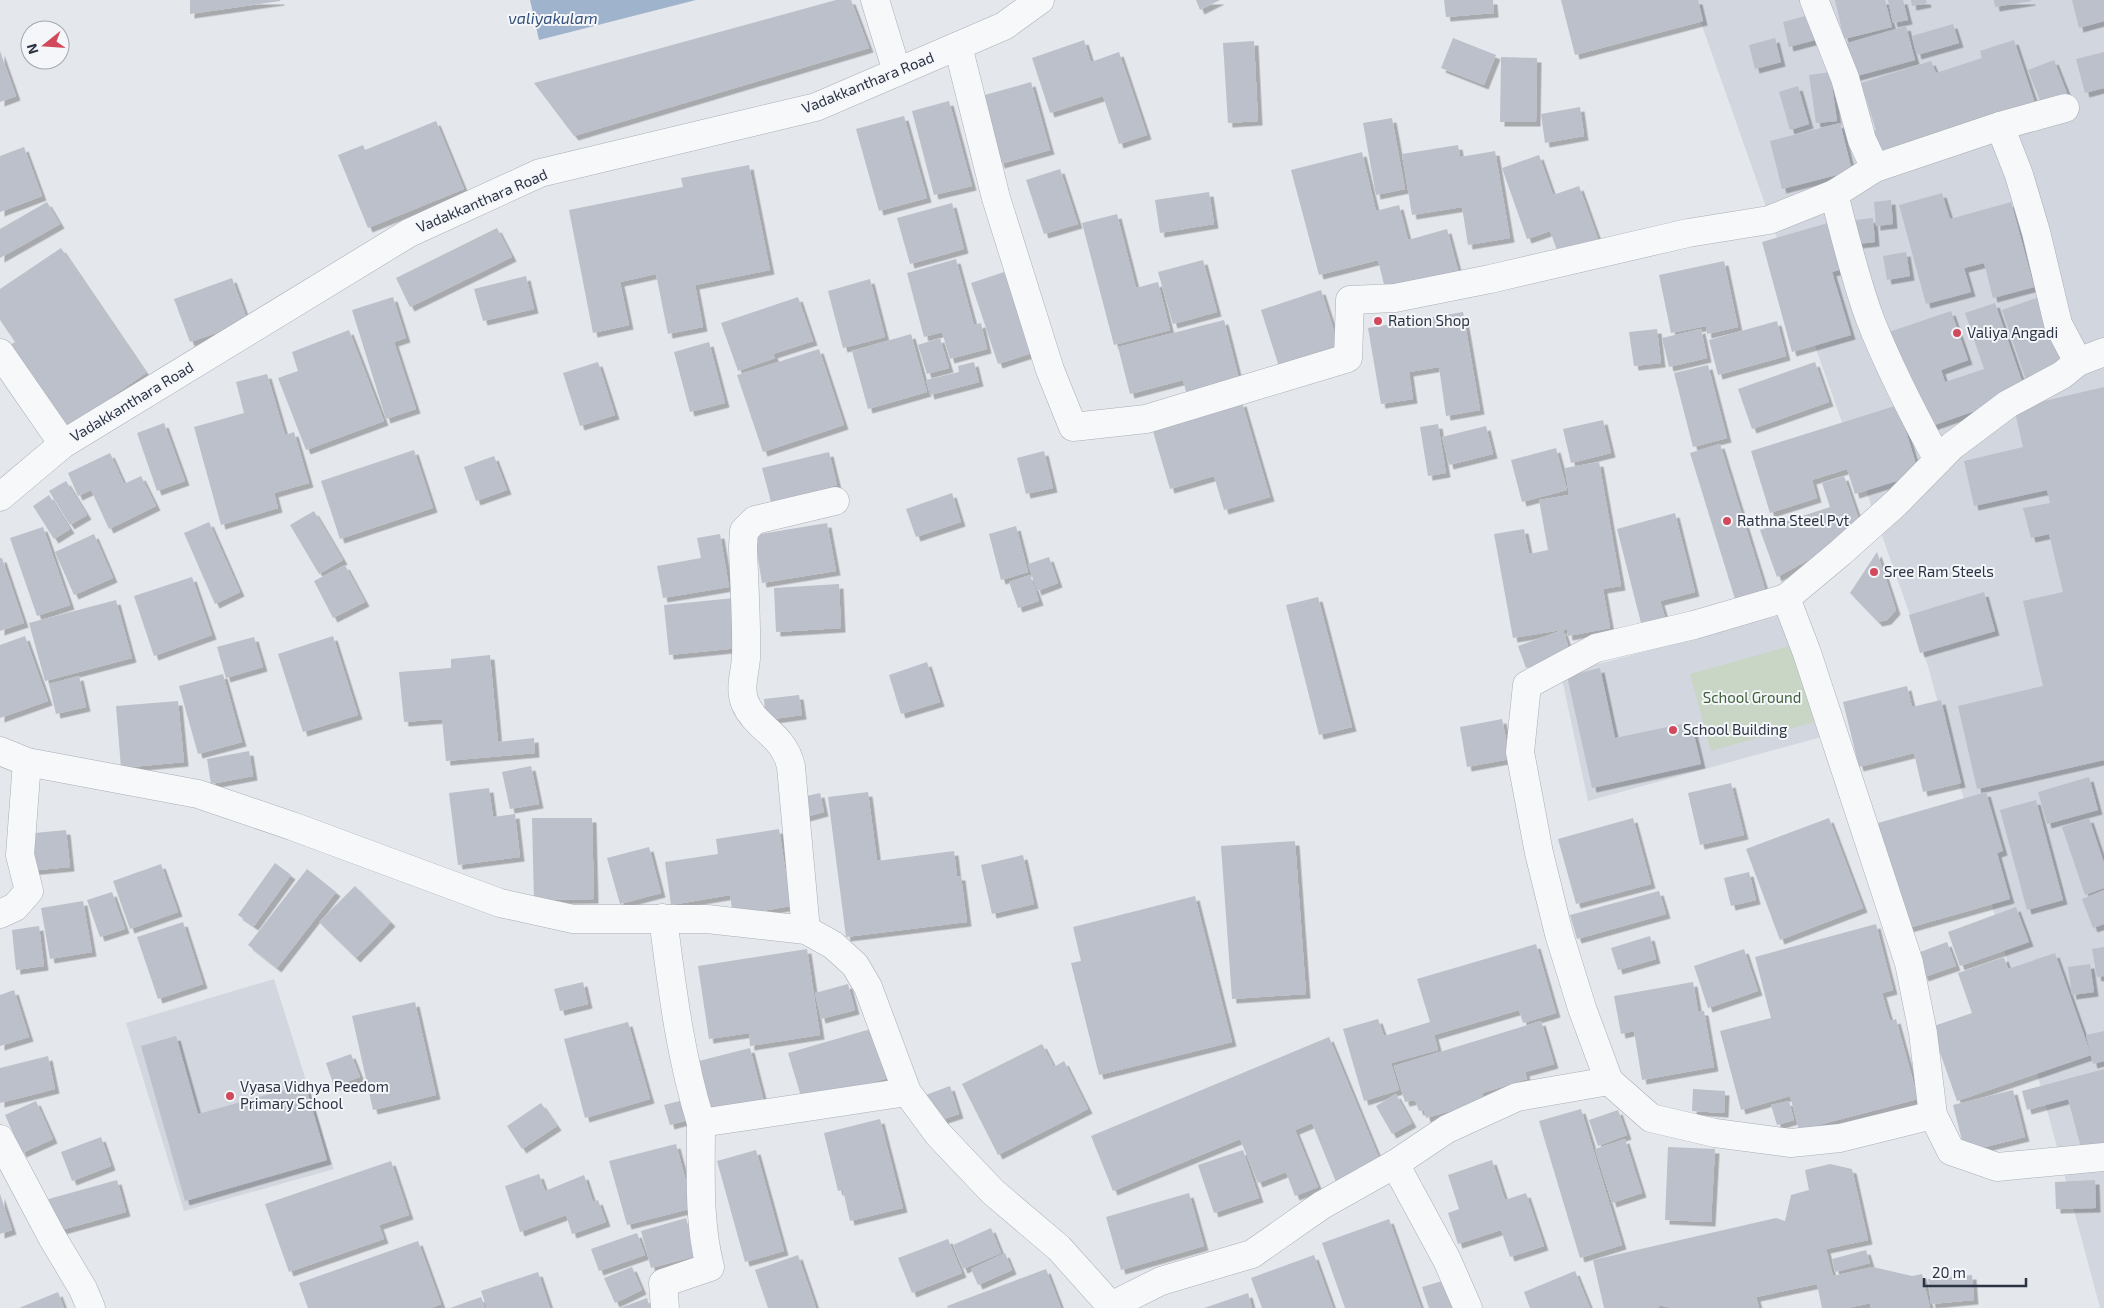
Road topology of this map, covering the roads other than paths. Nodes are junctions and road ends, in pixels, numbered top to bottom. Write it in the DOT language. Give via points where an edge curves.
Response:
graph roads {
  1 [pos="875,0"];
  2 [pos="1040,0"];
  3 [pos="1814,0"];
  4 [pos="958,46"];
  5 [pos="897,72"];
  6 [pos="2065,108"];
  7 [pos="2000,126"];
  8 [pos="1875,168"];
  9 [pos="1834,194"];
  10 [pos="2104,352"];
  11 [pos="0,353"];
  12 [pos="2078,362"];
  13 [pos="63,444"];
  14 [pos="1938,460"];
  15 [pos="0,497"];
  16 [pos="835,501"];
  17 [pos="1786,598"];
  18 [pos="0,750"];
  19 [pos="27,762"];
  20 [pos="0,914"];
  21 [pos="664,918"];
  22 [pos="806,930"];
  23 [pos="1609,1081"];
  24 [pos="907,1092"];
  25 [pos="1933,1115"];
  26 [pos="701,1123"];
  27 [pos="0,1139"];
  28 [pos="2104,1158"];
  29 [pos="1395,1164"];
  30 [pos="1111,1307"];
  31 [pos="91,1308"];
  32 [pos="665,1308"];
  33 [pos="1468,1308"];
  1 -- 5 [label="street"];
  2 -- 4 [label="street, Vadakkanthara Road" via="1004,26"];
  3 -- 8 [label="street" via="1846,78 1862,140"];
  4 -- 5 [label="street, Vadakkanthara Road"];
  4 -- 9 [label="street" via="996,198 1050,370 1073,427 1146,419 1348,358 1350,300 1395,298 1688,233 1769,220"];
  5 -- 13 [label="street, Vadakkanthara Road" via="816,107 540,173 409,233"];
  6 -- 7 [label="street"];
  7 -- 8 [label="street"];
  7 -- 12 [label="street" via="2036,232 2058,324"];
  8 -- 9 [label="street"];
  9 -- 14 [label="street" via="1870,318 1902,393"];
  10 -- 12 [label="street"];
  11 -- 13 [label="street"];
  12 -- 14 [label="street" via="2062,375 2008,404"];
  13 -- 15 [label="street, Vadakkanthara Road"];
  14 -- 17 [label="street" via="1861,534"];
  16 -- 22 [label="street" via="755,520 744,531 744,702 755,719 788,753"];
  17 -- 23 [label="street" via="1694,625 1596,648 1527,685 1520,752 1539,853 1559,934"];
  17 -- 25 [label="street" via="1807,652 1909,963 1923,1033"];
  18 -- 19 [label="street"];
  19 -- 20 [label="street" via="20,855 29,891 15,907"];
  19 -- 21 [label="street" via="198,794 500,903 573,919"];
  21 -- 22 [label="street" via="707,919"];
  21 -- 26 [label="street" via="675,1017 689,1085"];
  22 -- 24 [label="street" via="833,946 855,965 868,987"];
  23 -- 25 [label="street" via="1651,1118 1715,1134 1790,1143 1840,1138"];
  23 -- 29 [label="street" via="1517,1097 1447,1129"];
  24 -- 26 [label="street"];
  24 -- 30 [label="street" via="938,1134 993,1192 1059,1248"];
  25 -- 28 [label="street" via="1952,1151 1997,1167"];
  26 -- 32 [label="street" via="700,1188 705,1248 710,1267 663,1283"];
  27 -- 31 [label="street"];
  29 -- 30 [label="street" via="1322,1205 1252,1254 1160,1282"];
  29 -- 33 [label="street" via="1447,1260"];
}
